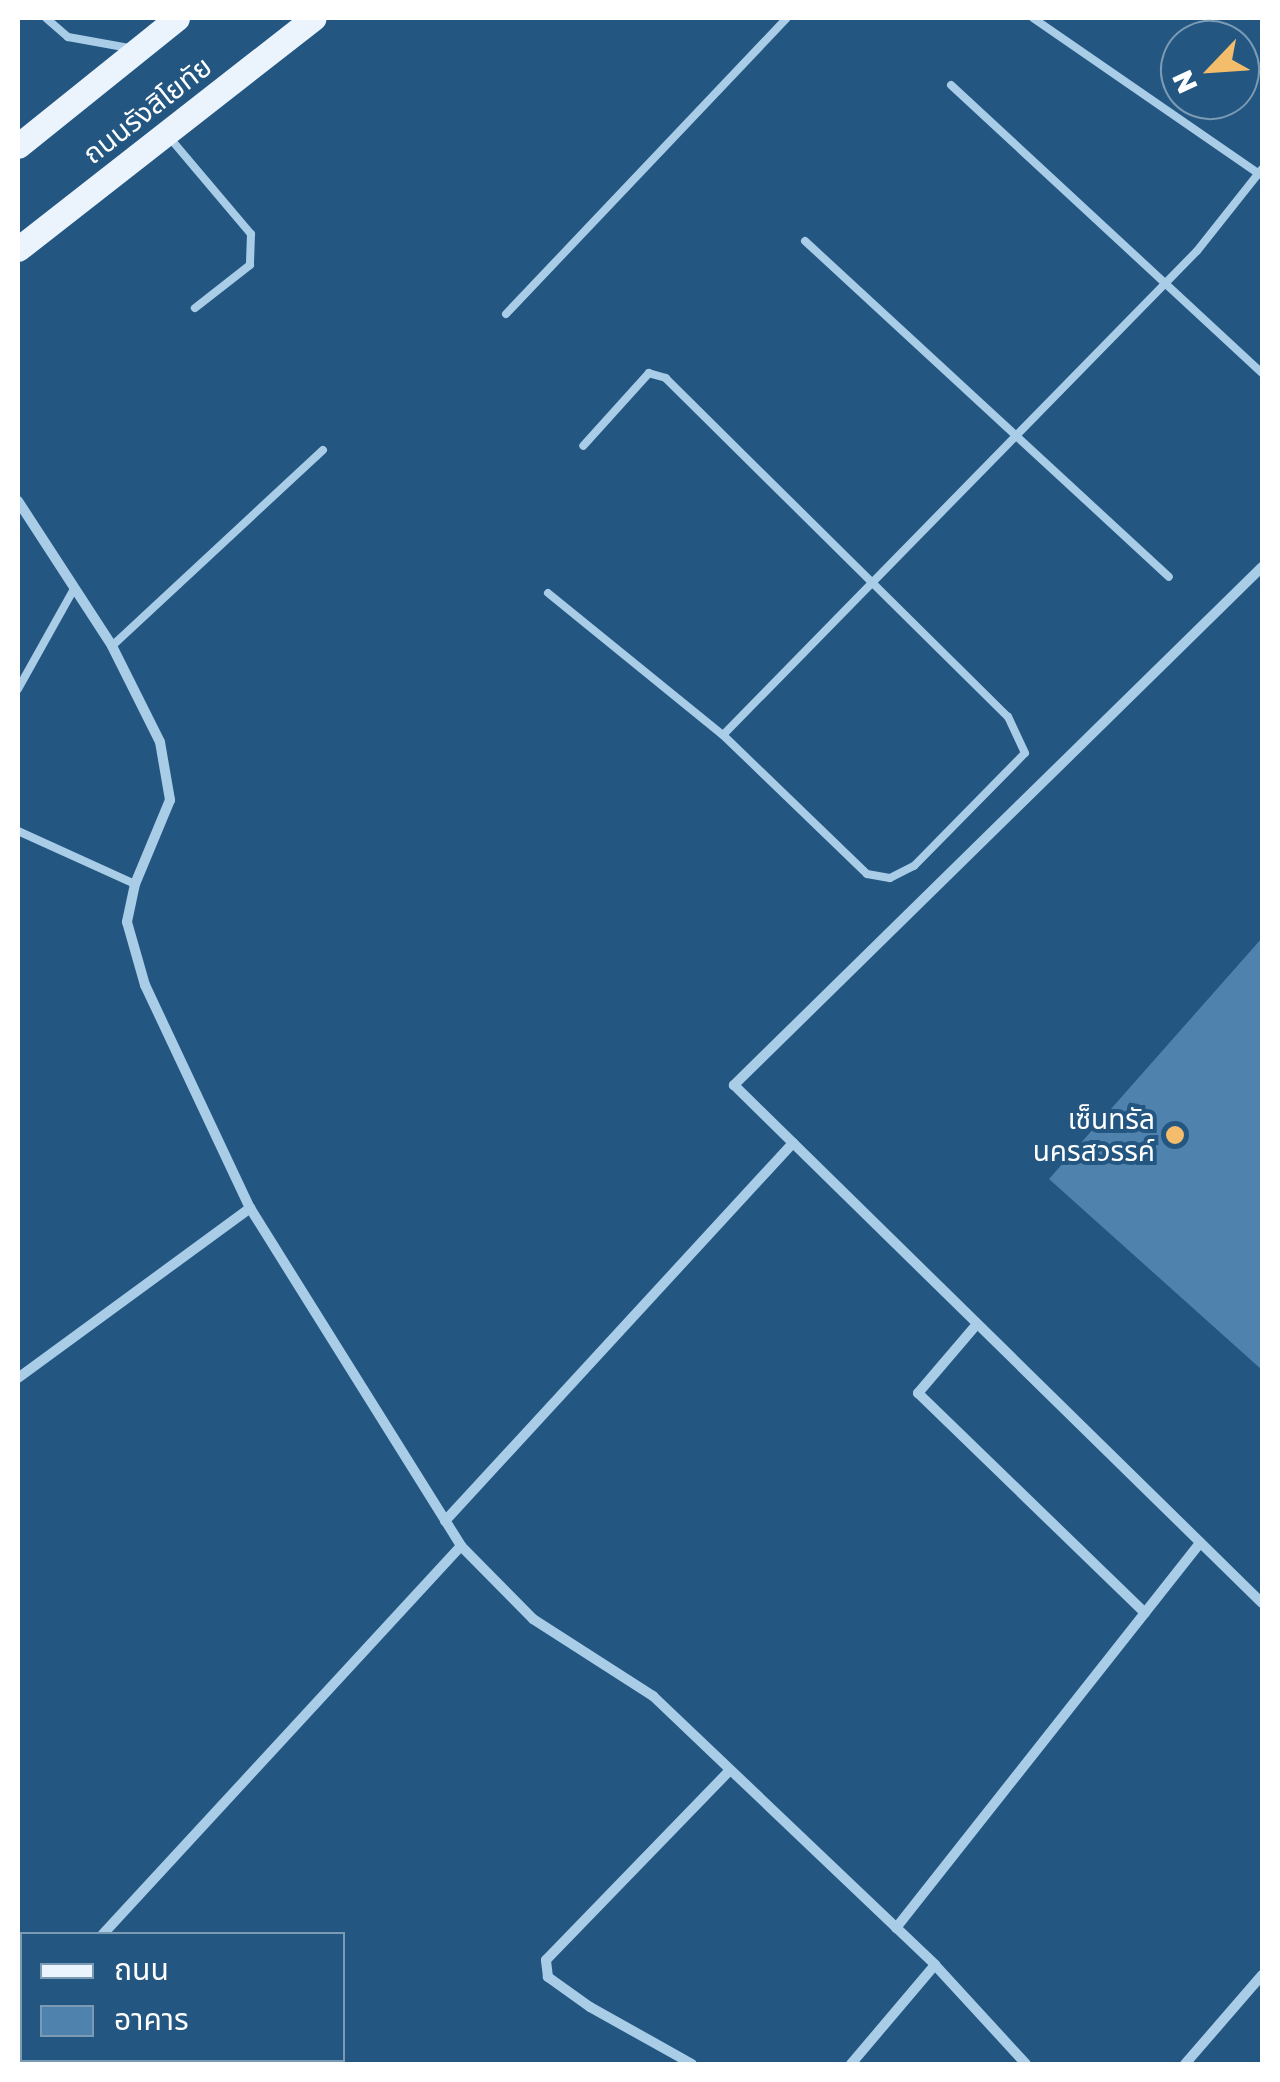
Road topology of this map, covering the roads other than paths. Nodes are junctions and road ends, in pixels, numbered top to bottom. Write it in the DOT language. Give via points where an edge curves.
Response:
graph roads {
  1 [pos="46,18"];
  2 [pos="177,18"];
  3 [pos="314,18"];
  4 [pos="787,18"];
  5 [pos="1032,18"];
  6 [pos="137,49"];
  7 [pos="950,85"];
  8 [pos="166,133"];
  9 [pos="18,146"];
  10 [pos="1261,173"];
  11 [pos="804,241"];
  12 [pos="18,249"];
  13 [pos="1169,280"];
  14 [pos="195,308"];
  15 [pos="506,314"];
  16 [pos="1262,373"];
  17 [pos="1015,438"];
  18 [pos="582,446"];
  19 [pos="322,450"];
  20 [pos="18,501"];
  21 [pos="1262,568"];
  22 [pos="1169,577"];
  23 [pos="875,583"];
  24 [pos="74,589"];
  25 [pos="548,594"];
  26 [pos="112,646"];
  27 [pos="18,689"];
  28 [pos="723,735"];
  29 [pos="18,831"];
  30 [pos="134,884"];
  31 [pos="793,1143"];
  32 [pos="250,1208"];
  33 [pos="977,1324"];
  34 [pos="18,1378"];
  35 [pos="445,1521"];
  36 [pos="1200,1543"];
  37 [pos="460,1546"];
  38 [pos="1262,1604"];
  39 [pos="1145,1612"];
  40 [pos="728,1772"];
  41 [pos="896,1928"];
  42 [pos="105,1932"];
  43 [pos="935,1965"];
  44 [pos="1262,1975"];
  45 [pos="692,2064"];
  46 [pos="850,2064"];
  47 [pos="1026,2064"];
  48 [pos="1184,2064"];
  1 -- 6 [label="lane" via="68,37"];
  2 -- 6 [label="main road, ถนนรังสิโยทัย"];
  3 -- 8 [label="main road, ถนนรังสิโยทัย"];
  4 -- 15 [label="lane"];
  5 -- 10 [label="lane"];
  6 -- 9 [label="main road, ถนนรังสิโยทัย"];
  7 -- 13 [label="lane"];
  8 -- 12 [label="main road, ถนนรังสิโยทัย"];
  8 -- 14 [label="lane" via="251,234 250,264"];
  10 -- 13 [label="lane"];
  11 -- 17 [label="lane"];
  13 -- 16 [label="lane"];
  13 -- 17 [label="lane"];
  17 -- 22 [label="lane"];
  17 -- 23 [label="lane"];
  18 -- 23 [label="lane" via="649,373 666,378"];
  19 -- 26 [label="lane"];
  20 -- 24 [label="street"];
  21 -- 31 [label="street" via="734,1086"];
  23 -- 28 [label="lane"];
  23 -- 28 [label="lane" via="1026,743 960,826 914,866 890,878 867,874"];
  24 -- 26 [label="street"];
  24 -- 27 [label="lane"];
  25 -- 28 [label="lane"];
  26 -- 30 [label="street" via="160,742 170,800"];
  29 -- 30 [label="lane"];
  30 -- 32 [label="street" via="127,922 145,985"];
  31 -- 33 [label="street"];
  31 -- 35 [label="street"];
  32 -- 34 [label="street"];
  32 -- 35 [label="street"];
  33 -- 36 [label="street"];
  33 -- 39 [label="street" via="918,1394"];
  35 -- 37 [label="street"];
  36 -- 38 [label="street"];
  36 -- 39 [label="street"];
  37 -- 40 [label="street" via="533,1619 652,1696"];
  37 -- 42 [label="street"];
  39 -- 41 [label="street"];
  40 -- 41 [label="street"];
  40 -- 45 [label="street" via="546,1960 548,1977 590,2008"];
  41 -- 43 [label="street"];
  43 -- 46 [label="street"];
  43 -- 47 [label="street"];
  44 -- 48 [label="street"];
}
